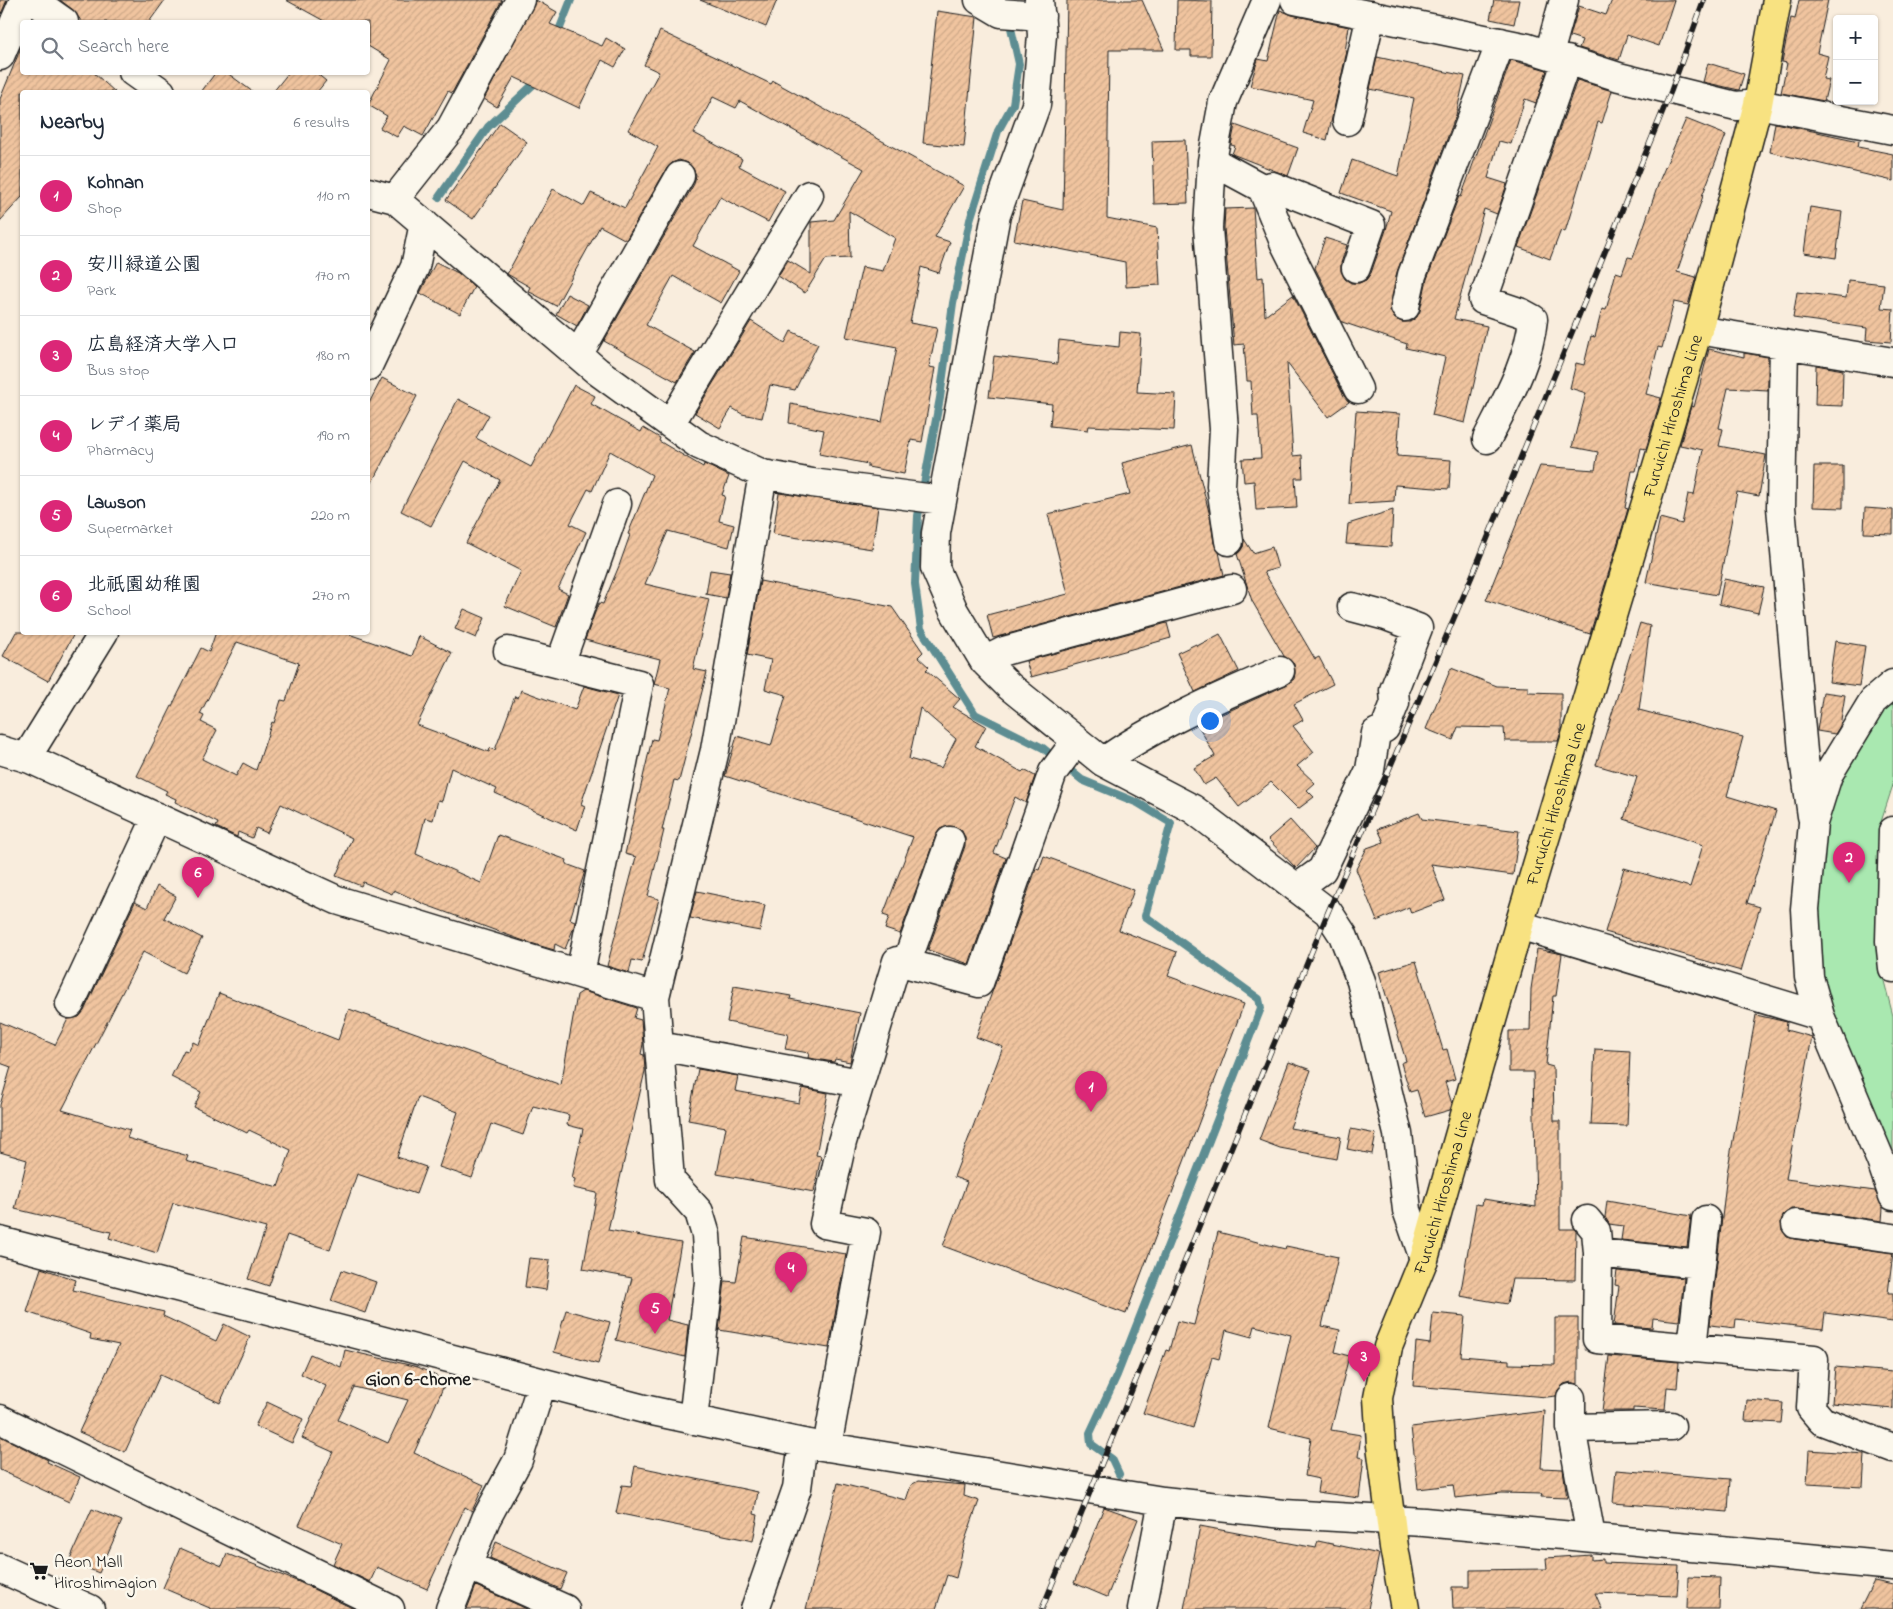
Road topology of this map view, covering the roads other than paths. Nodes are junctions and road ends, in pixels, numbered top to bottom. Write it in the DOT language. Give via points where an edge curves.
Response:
graph roads {
  1 [pos="26,0"];
  2 [pos="520,0"];
  3 [pos="979,0"];
  4 [pos="1267,0"];
  5 [pos="1295,0"];
  6 [pos="1564,0"];
  7 [pos="1776,0"];
  8 [pos="1040,8"];
  9 [pos="1371,15"];
  10 [pos="61,20"];
  11 [pos="1502,42"];
  12 [pos="0,56"];
  13 [pos="1558,57"];
  14 [pos="137,75"];
  15 [pos="158,90"];
  16 [pos="1758,104"];
  17 [pos="1346,120"];
  18 [pos="1893,130"];
  19 [pos="1212,161"];
  20 [pos="680,176"];
  21 [pos="1262,188"];
  22 [pos="370,192"];
  23 [pos="809,195"];
  24 [pos="395,198"];
  25 [pos="424,223"];
  26 [pos="1356,268"];
  27 [pos="1405,307"];
  28 [pos="1698,330"];
  29 [pos="1784,344"];
  30 [pos="578,355"];
  31 [pos="370,362"];
  32 [pos="1893,362"];
  33 [pos="1358,389"];
  34 [pos="670,424"];
  35 [pos="1487,439"];
  36 [pos="763,474"];
  37 [pos="942,500"];
  38 [pos="617,504"];
  39 [pos="1229,541"];
  40 [pos="1232,589"];
  41 [pos="1352,607"];
  42 [pos="102,635"];
  43 [pos="508,650"];
  44 [pos="984,661"];
  45 [pos="560,664"];
  46 [pos="1280,671"];
  47 [pos="1893,684"];
  48 [pos="1076,741"];
  49 [pos="0,750"];
  50 [pos="30,759"];
  51 [pos="1103,762"];
  52 [pos="157,817"];
  53 [pos="1813,823"];
  54 [pos="1893,832"];
  55 [pos="950,841"];
  56 [pos="1297,888"];
  57 [pos="1519,925"];
  58 [pos="906,964"];
  59 [pos="1893,968"];
  60 [pos="580,974"];
  61 [pos="655,997"];
  62 [pos="70,1004"];
  63 [pos="1820,1016"];
  64 [pos="659,1046"];
  65 [pos="860,1083"];
  66 [pos="1893,1196"];
  67 [pos="1587,1220"];
  68 [pos="1706,1220"];
  69 [pos="1796,1224"];
  70 [pos="1893,1238"];
  71 [pos="0,1241"];
  72 [pos="1598,1253"];
  73 [pos="1424,1258"];
  74 [pos="1701,1264"];
  75 [pos="1692,1348"];
  76 [pos="542,1383"];
  77 [pos="1571,1398"];
  78 [pos="0,1419"];
  79 [pos="694,1420"];
  80 [pos="1671,1426"];
  81 [pos="1571,1428"];
  82 [pos="815,1445"];
  83 [pos="1893,1448"];
  84 [pos="1163,1501"];
  85 [pos="1390,1519"];
  86 [pos="1588,1537"];
  87 [pos="467,1565"];
  88 [pos="1893,1566"];
  89 [pos="0,1568"];
  90 [pos="90,1609"];
  91 [pos="390,1609"];
  92 [pos="450,1609"];
  93 [pos="565,1609"];
  94 [pos="755,1609"];
  95 [pos="1142,1609"];
  96 [pos="1405,1609"];
  1 -- 10 [label="street" via="40,5"];
  1 -- 12 [label="street"];
  2 -- 24 [label="street" via="451,128"];
  3 -- 8 [label="street" via="1001,13"];
  4 -- 19 [label="street" via="1223,102"];
  5 -- 9 [label="street"];
  6 -- 13 [label="street"];
  7 -- 16 [label="main road, Furuichi Hiroshima Line"];
  8 -- 37 [label="street" via="1042,35 1036,105 996,215"];
  9 -- 11 [label="street"];
  9 -- 17 [label="street"];
  11 -- 13 [label="street"];
  11 -- 27 [label="street" via="1412,275"];
  13 -- 16 [label="street" via="1618,77 1717,102 1736,106"];
  13 -- 35 [label="street" via="1483,300 1533,319 1532,333 1517,379"];
  14 -- 15 [label="street"];
  16 -- 18 [label="street"];
  16 -- 28 [label="main road, Furuichi Hiroshima Line"];
  19 -- 21 [label="street"];
  19 -- 39 [label="street" via="1208,228 1224,429 1221,486"];
  20 -- 30 [label="street"];
  21 -- 26 [label="street" via="1272,186 1371,224"];
  21 -- 33 [label="street" via="1284,242"];
  22 -- 24 [label="street"];
  23 -- 34 [label="street"];
  24 -- 25 [label="street"];
  25 -- 30 [label="street"];
  25 -- 31 [label="street" via="415,267"];
  28 -- 29 [label="street"];
  28 -- 57 [label="main road, Furuichi Hiroshima Line"];
  29 -- 32 [label="street"];
  29 -- 53 [label="street" via="1781,507 1803,752"];
  30 -- 34 [label="street"];
  34 -- 36 [label="street" via="699,446"];
  36 -- 37 [label="street"];
  36 -- 61 [label="street" via="715,750"];
  37 -- 44 [label="street" via="934,568 954,611"];
  38 -- 45 [label="street"];
  40 -- 44 [label="street" via="1004,650"];
  41 -- 56 [label="street" via="1418,628 1394,690 1395,702 1385,728 1376,733 1370,770 1322,870"];
  42 -- 50 [label="street" via="34,747"];
  43 -- 45 [label="street"];
  44 -- 48 [label="street"];
  45 -- 60 [label="street" via="639,684"];
  46 -- 51 [label="street" via="1227,693"];
  47 -- 53 [label="street" via="1873,701 1828,775"];
  48 -- 51 [label="street"];
  48 -- 58 [label="street" via="1053,772 979,984"];
  49 -- 50 [label="street"];
  50 -- 52 [label="street"];
  51 -- 56 [label="street" via="1193,809"];
  52 -- 60 [label="street" via="337,900"];
  52 -- 62 [label="street"];
  53 -- 63 [label="street" via="1805,909 1809,977"];
  54 -- 59 [label="street" via="1890,941"];
  55 -- 58 [label="street"];
  56 -- 73 [label="street" via="1328,912 1343,935 1362,981 1398,1134 1407,1210"];
  57 -- 63 [label="street"];
  57 -- 73 [label="main road, Furuichi Hiroshima Line"];
  58 -- 65 [label="street" via="897,961"];
  60 -- 61 [label="street"];
  61 -- 64 [label="street"];
  63 -- 66 [label="street"];
  64 -- 65 [label="street"];
  64 -- 79 [label="street" via="670,1180 699,1212 706,1236 709,1282"];
  65 -- 82 [label="street" via="842,1142 824,1224 866,1232"];
  67 -- 72 [label="street" via="1596,1231"];
  68 -- 74 [label="street"];
  69 -- 70 [label="street"];
  71 -- 76 [label="street"];
  72 -- 74 [label="street"];
  72 -- 75 [label="street" via="1597,1339"];
  73 -- 85 [label="main road, Furuichi Hiroshima Line" via="1388,1347 1378,1398"];
  74 -- 75 [label="street"];
  75 -- 83 [label="street" via="1814,1359 1811,1408 1822,1421"];
  76 -- 79 [label="street"];
  76 -- 87 [label="street" via="518,1460 486,1518"];
  77 -- 81 [label="street"];
  78 -- 91 [label="street"];
  79 -- 82 [label="street"];
  80 -- 81 [label="street"];
  81 -- 86 [label="street" via="1589,1526"];
  82 -- 84 [label="street"];
  82 -- 94 [label="street"];
  84 -- 85 [label="street" via="1284,1514"];
  84 -- 95 [label="street"];
  85 -- 86 [label="street"];
  85 -- 96 [label="main road, Furuichi Hiroshima Line"];
  86 -- 88 [label="street"];
  87 -- 92 [label="street"];
  87 -- 93 [label="street"];
  89 -- 90 [label="street"];
}
